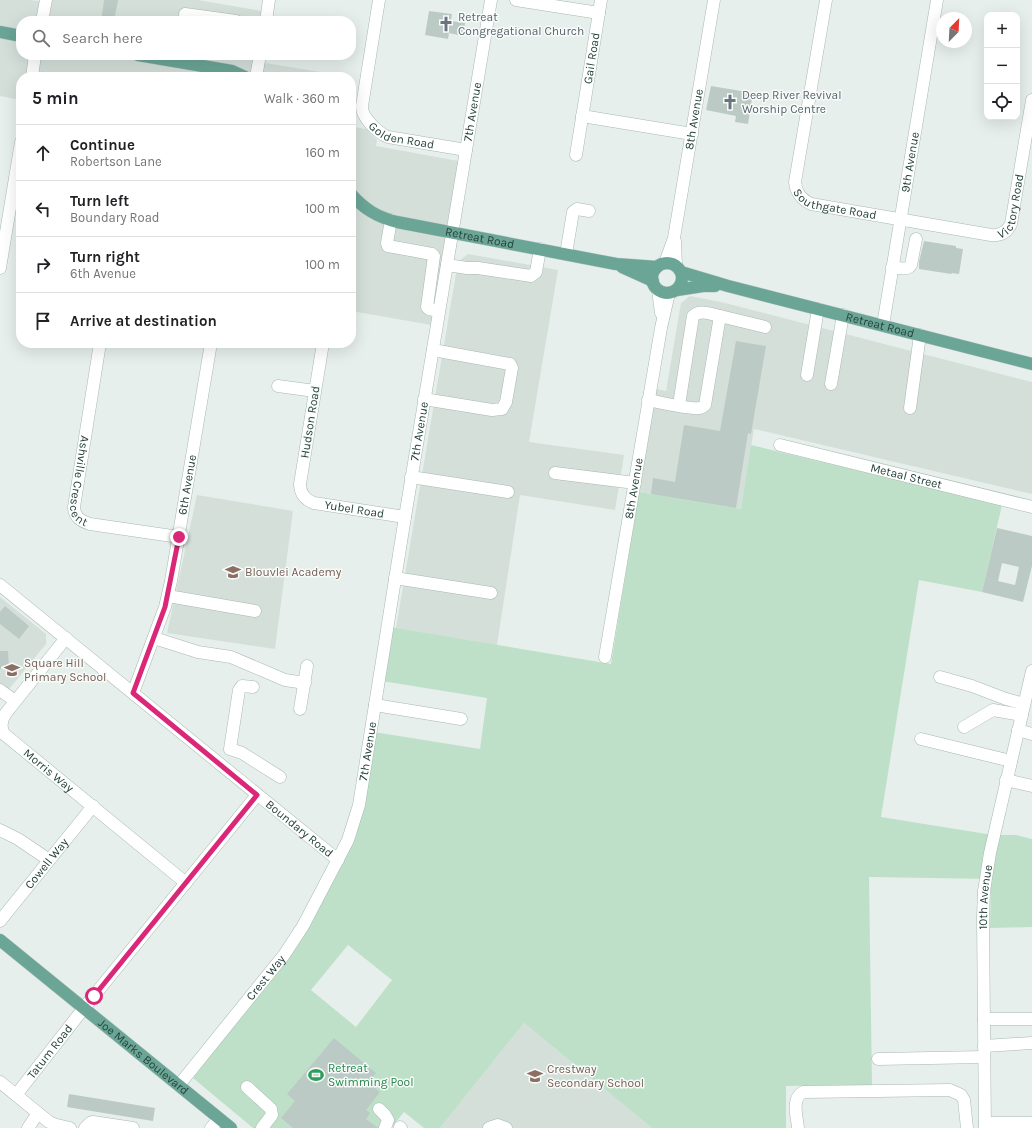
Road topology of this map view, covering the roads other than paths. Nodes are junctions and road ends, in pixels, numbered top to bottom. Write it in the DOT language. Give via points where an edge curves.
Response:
graph roads {
  1 [pos="46,0"];
  2 [pos="269,0"];
  3 [pos="379,0"];
  4 [pos="491,0"];
  5 [pos="516,0"];
  6 [pos="601,0"];
  7 [pos="714,0"];
  8 [pos="826,0"];
  9 [pos="937,0"];
  10 [pos="599,13"];
  11 [pos="185,14"];
  12 [pos="43,16"];
  13 [pos="200,16"];
  14 [pos="267,16"];
  15 [pos="0,32"];
  16 [pos="16,35"];
  17 [pos="34,60"];
  18 [pos="169,60"];
  19 [pos="259,60"];
  20 [pos="33,72"];
  21 [pos="236,72"];
  22 [pos="257,72"];
  23 [pos="1032,100"];
  24 [pos="582,116"];
  25 [pos="692,134"];
  26 [pos="466,150"];
  27 [pos="576,155"];
  28 [pos="16,172"];
  29 [pos="356,199"];
  30 [pos="589,211"];
  31 [pos="391,220"];
  32 [pos="900,220"];
  33 [pos="452,232"];
  34 [pos="916,239"];
  35 [pos="540,249"];
  36 [pos="566,254"];
  37 [pos="616,264"];
  38 [pos="447,265"];
  39 [pos="670,267"];
  40 [pos="892,267"];
  41 [pos="0,268"];
  42 [pos="728,286"];
  43 [pos="664,289"];
  44 [pos="818,308"];
  45 [pos="439,311"];
  46 [pos="843,315"];
  47 [pos="720,316"];
  48 [pos="883,325"];
  49 [pos="765,327"];
  50 [pos="920,335"];
  51 [pos="99,348"];
  52 [pos="210,348"];
  53 [pos="322,348"];
  54 [pos="433,350"];
  55 [pos="1032,364"];
  56 [pos="808,375"];
  57 [pos="831,384"];
  58 [pos="278,386"];
  59 [pos="315,391"];
  60 [pos="424,399"];
  61 [pos="648,400"];
  62 [pos="679,405"];
  63 [pos="910,408"];
  64 [pos="780,445"];
  65 [pos="555,473"];
  66 [pos="411,477"];
  67 [pos="635,483"];
  68 [pos="508,492"];
  69 [pos="306,498"];
  70 [pos="1032,507"];
  71 [pos="405,517"];
  72 [pos="179,537"];
  73 [pos="395,578"];
  74 [pos="0,585"];
  75 [pos="491,593"];
  76 [pos="168,596"];
  77 [pos="255,611"];
  78 [pos="66,638"];
  79 [pos="154,638"];
  80 [pos="605,657"];
  81 [pos="308,666"];
  82 [pos="1032,671"];
  83 [pos="940,677"];
  84 [pos="304,683"];
  85 [pos="253,687"];
  86 [pos="0,690"];
  87 [pos="133,693"];
  88 [pos="16,701"];
  89 [pos="375,705"];
  90 [pos="1023,709"];
  91 [pos="300,710"];
  92 [pos="461,719"];
  93 [pos="964,727"];
  94 [pos="1018,730"];
  95 [pos="1032,734"];
  96 [pos="921,739"];
  97 [pos="230,749"];
  98 [pos="1011,761"];
  99 [pos="219,763"];
  100 [pos="280,777"];
  101 [pos="1006,780"];
  102 [pos="1032,786"];
  103 [pos="257,795"];
  104 [pos="93,806"];
  105 [pos="0,830"];
  106 [pos="50,860"];
  107 [pos="338,860"];
  108 [pos="186,883"];
  109 [pos="0,921"];
  110 [pos="0,940"];
  111 [pos="84,1008"];
  112 [pos="984,1019"];
  113 [pos="1032,1019"];
  114 [pos="1032,1043"];
  115 [pos="984,1052"];
  116 [pos="878,1059"];
  117 [pos="0,1082"];
  118 [pos="179,1085"];
  119 [pos="247,1087"];
  120 [pos="16,1095"];
  121 [pos="379,1109"];
  122 [pos="38,1113"];
  123 [pos="219,1119"];
  124 [pos="1032,1123"];
  125 [pos="267,1126"];
  126 [pos="985,1126"];
  127 [pos="28,1128"];
  128 [pos="70,1128"];
  129 [pos="85,1128"];
  130 [pos="133,1128"];
  131 [pos="211,1128"];
  132 [pos="230,1128"];
  133 [pos="385,1128"];
  134 [pos="489,1128"];
  135 [pos="506,1128"];
  136 [pos="798,1128"];
  137 [pos="967,1128"];
  1 -- 12 [label="street"];
  2 -- 14 [label="street"];
  3 -- 26 [label="street, Golden Road" via="362,106 364,116 388,137"];
  4 -- 26 [label="street, 7th Avenue"];
  5 -- 10 [label="street"];
  6 -- 10 [label="street, Gail Road"];
  7 -- 25 [label="street, 8th Avenue"];
  8 -- 32 [label="street, Southgate Road" via="796,187 800,197 811,204"];
  9 -- 32 [label="street, 9th Avenue"];
  10 -- 24 [label="street, Gail Road"];
  11 -- 13 [label="street"];
  15 -- 16 [label="main road"];
  17 -- 20 [label="street"];
  18 -- 21 [label="main road"];
  19 -- 22 [label="street"];
  23 -- 32 [label="street, Victory Road" via="1011,224 1005,232 991,235"];
  24 -- 25 [label="street"];
  24 -- 27 [label="street, Gail Road"];
  25 -- 39 [label="street, 8th Avenue"];
  26 -- 33 [label="street, 7th Avenue"];
  28 -- 41 [label="street"];
  29 -- 31 [label="main road, Retreat Road" via="368,211"];
  30 -- 36 [label="street" via="577,209 573,212"];
  31 -- 33 [label="main road, Retreat Road"];
  31 -- 45 [label="street" via="388,246 434,256 427,307"];
  32 -- 40 [label="street, 9th Avenue"];
  33 -- 35 [label="main road, Retreat Road"];
  33 -- 38 [label="street, 7th Avenue"];
  34 -- 40 [label="street" via="909,268"];
  35 -- 36 [label="main road, Retreat Road"];
  35 -- 38 [label="street" via="536,272 531,276"];
  36 -- 37 [label="main road, Retreat Road"];
  37 -- 39 [label="main road, Retreat Road"];
  37 -- 43 [label="main road, Retreat Road"];
  38 -- 45 [label="street, 7th Avenue"];
  39 -- 42 [label="main road, Retreat Road"];
  39 -- 43 [label="main road" via="653,272"];
  39 -- 43 [label="main road" via="682,281"];
  40 -- 48 [label="street, 9th Avenue"];
  42 -- 43 [label="main road, Retreat Road"];
  42 -- 44 [label="main road, Retreat Road"];
  43 -- 61 [label="street, 8th Avenue" via="662,320"];
  44 -- 46 [label="main road, Retreat Road"];
  44 -- 56 [label="street"];
  45 -- 54 [label="street, 7th Avenue"];
  46 -- 48 [label="main road, Retreat Road"];
  46 -- 57 [label="street"];
  47 -- 49 [label="street"];
  47 -- 62 [label="street" via="705,404 697,408"];
  47 -- 62 [label="street" via="698,313 693,316"];
  48 -- 50 [label="main road, Retreat Road"];
  50 -- 55 [label="main road, Retreat Road"];
  50 -- 63 [label="street"];
  51 -- 72 [label="street, Ashville Crescent" via="74,513 80,520 90,524"];
  52 -- 72 [label="street, 6th Avenue"];
  53 -- 59 [label="street, Hudson Road"];
  54 -- 60 [label="street, 7th Avenue"];
  54 -- 60 [label="street" via="510,364 512,368 506,402 502,409 492,410"];
  58 -- 59 [label="street"];
  59 -- 69 [label="street, Hudson Road" via="300,484 300,490"];
  60 -- 66 [label="street, 7th Avenue"];
  61 -- 62 [label="street"];
  61 -- 67 [label="street, 8th Avenue"];
  64 -- 70 [label="street, Metaal Street"];
  65 -- 67 [label="street"];
  66 -- 68 [label="street"];
  66 -- 71 [label="street, 7th Avenue"];
  67 -- 80 [label="street, 8th Avenue"];
  69 -- 71 [label="street, Yubel Road" via="314,502"];
  71 -- 73 [label="street, 7th Avenue"];
  72 -- 76 [label="street, 6th Avenue"];
  73 -- 75 [label="street"];
  73 -- 89 [label="street, 7th Avenue"];
  74 -- 78 [label="street, Boundary Road"];
  76 -- 77 [label="street"];
  76 -- 79 [label="street, 6th Avenue"];
  78 -- 87 [label="street, Boundary Road"];
  78 -- 88 [label="street, Morris Way"];
  79 -- 84 [label="street" via="198,652 232,657 285,680"];
  79 -- 87 [label="street, 6th Avenue"];
  81 -- 84 [label="street"];
  82 -- 90 [label="street, 10th Avenue"];
  83 -- 90 [label="street" via="1006,699"];
  84 -- 91 [label="street"];
  85 -- 97 [label="street" via="242,686 239,690"];
  86 -- 88 [label="street"];
  87 -- 99 [label="street, Boundary Road"];
  88 -- 104 [label="street, Morris Way" via="3,716 0,724 2,732"];
  89 -- 92 [label="street"];
  89 -- 107 [label="street, 7th Avenue" via="359,805"];
  90 -- 93 [label="street" via="993,710"];
  90 -- 94 [label="street, 10th Avenue"];
  94 -- 95 [label="street"];
  94 -- 98 [label="street, 10th Avenue"];
  96 -- 98 [label="street"];
  97 -- 99 [label="street"];
  97 -- 100 [label="street" via="242,753"];
  98 -- 101 [label="street, 10th Avenue"];
  99 -- 103 [label="street, Boundary Road"];
  101 -- 102 [label="street"];
  101 -- 112 [label="street, 10th Avenue" via="984,891"];
  103 -- 107 [label="street, Boundary Road"];
  103 -- 108 [label="street, Tatum Road"];
  104 -- 106 [label="street, Cowell Way"];
  104 -- 108 [label="street, Morris Way"];
  105 -- 106 [label="street"];
  106 -- 109 [label="street, Cowell Way"];
  107 -- 118 [label="street, Crest Way" via="303,926 284,955"];
  108 -- 111 [label="street, Tatum Road"];
  110 -- 111 [label="main road, Joe Marks Boulevard"];
  111 -- 118 [label="main road, Joe Marks Boulevard"];
  111 -- 120 [label="street, Tatum Road"];
  112 -- 113 [label="street"];
  112 -- 115 [label="street, 10th Avenue"];
  114 -- 115 [label="street"];
  115 -- 116 [label="street"];
  115 -- 126 [label="street, 10th Avenue"];
  117 -- 120 [label="street"];
  118 -- 123 [label="main road, Joe Marks Boulevard"];
  119 -- 125 [label="street" via="271,1109 272,1115"];
  120 -- 122 [label="street"];
  121 -- 133 [label="street" via="388,1120"];
  122 -- 127 [label="street"];
  122 -- 128 [label="street" via="49,1122"];
  123 -- 131 [label="street"];
  123 -- 132 [label="main road, Joe Marks Boulevard"];
  124 -- 126 [label="street"];
  129 -- 130 [label="street" via="92,1122"];
  134 -- 135 [label="street" via="498,1125"];
  136 -- 137 [label="street" via="796,1100 803,1092 942,1090 950,1090 961,1095 964,1100"];
}
